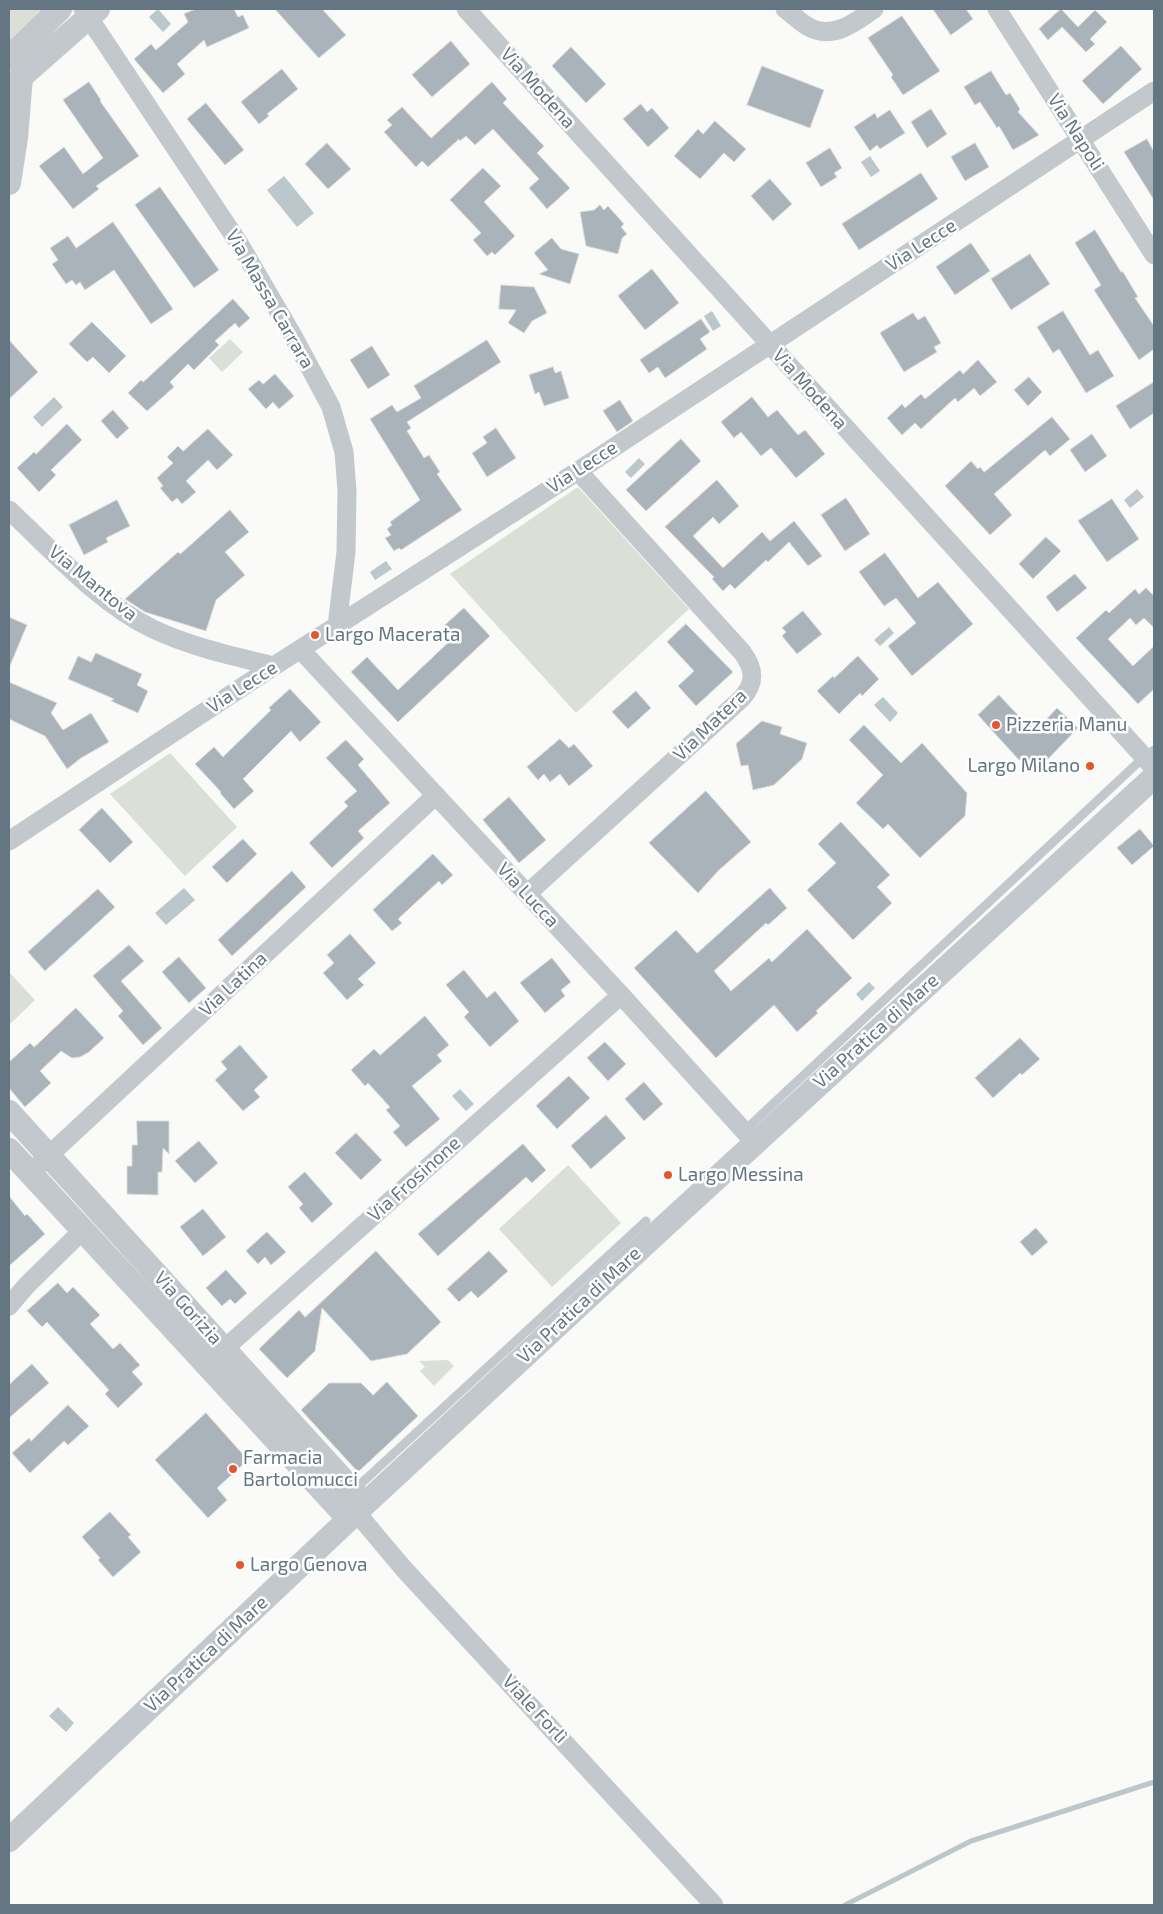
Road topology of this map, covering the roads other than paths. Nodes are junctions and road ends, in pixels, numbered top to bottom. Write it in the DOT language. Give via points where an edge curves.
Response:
graph roads {
  1 [pos="60,9"];
  2 [pos="466,9"];
  3 [pos="785,9"];
  4 [pos="874,9"];
  5 [pos="997,9"];
  6 [pos="90,11"];
  7 [pos="13,73"];
  8 [pos="1154,91"];
  9 [pos="1081,138"];
  10 [pos="9,183"];
  11 [pos="1154,255"];
  12 [pos="770,344"];
  13 [pos="578,471"];
  14 [pos="9,510"];
  15 [pos="337,626"];
  16 [pos="300,649"];
  17 [pos="274,666"];
  18 [pos="1152,763"];
  19 [pos="436,795"];
  20 [pos="9,841"];
  21 [pos="527,894"];
  22 [pos="621,994"];
  23 [pos="9,1112"];
  24 [pos="749,1136"];
  25 [pos="9,1150"];
  26 [pos="48,1155"];
  27 [pos="30,1173"];
  28 [pos="646,1221"];
  29 [pos="82,1231"];
  30 [pos="9,1306"];
  31 [pos="216,1356"];
  32 [pos="356,1507"];
  33 [pos="9,1840"];
  34 [pos="714,1905"];
  1 -- 7 [label="street"];
  2 -- 12 [label="street, Via Modena"];
  3 -- 4 [label="street" via="810,28 832,31 849,26"];
  5 -- 9 [label="street, Via Napoli"];
  6 -- 7 [label="street"];
  6 -- 15 [label="street, Via Massa Carrara" via="240,245 330,403 344,452 347,491 346,552"];
  7 -- 10 [label="street" via="16,138"];
  8 -- 9 [label="street, Via Lecce"];
  9 -- 11 [label="street, Via Napoli"];
  9 -- 12 [label="street, Via Lecce"];
  12 -- 13 [label="street, Via Lecce"];
  12 -- 18 [label="street, Via Modena"];
  13 -- 15 [label="street, Via Lecce"];
  13 -- 21 [label="street, Via Matera" via="742,652 752,666 753,676 741,699"];
  14 -- 17 [label="street, Via Mantova" via="94,589 138,621 195,645"];
  15 -- 16 [label="street, Via Lecce"];
  16 -- 17 [label="street, Via Lecce"];
  16 -- 19 [label="street, Via Lucca"];
  17 -- 20 [label="street, Via Lecce"];
  18 -- 24 [label="street, Via Pratica di Mare"];
  19 -- 21 [label="street, Via Lucca"];
  19 -- 26 [label="street, Via Latina"];
  21 -- 22 [label="street, Via Lucca"];
  22 -- 24 [label="street, Via Lucca"];
  22 -- 31 [label="street, Via Frosinone"];
  23 -- 26 [label="street, Via Gorizia"];
  24 -- 32 [label="street, Via Pratica di Mare"];
  25 -- 27 [label="street, Via Gorizia"];
  26 -- 27 [label="street, Via Latina"];
  26 -- 31 [label="street, Via Gorizia"];
  27 -- 29 [label="street, Via Gorizia"];
  28 -- 32 [label="lane"];
  29 -- 30 [label="street"];
  29 -- 31 [label="street, Via Gorizia"];
  31 -- 32 [label="street, Via Gorizia"];
  32 -- 33 [label="street, Via Pratica di Mare"];
  32 -- 34 [label="street, Viale Forlì" via="403,1568"];
}
